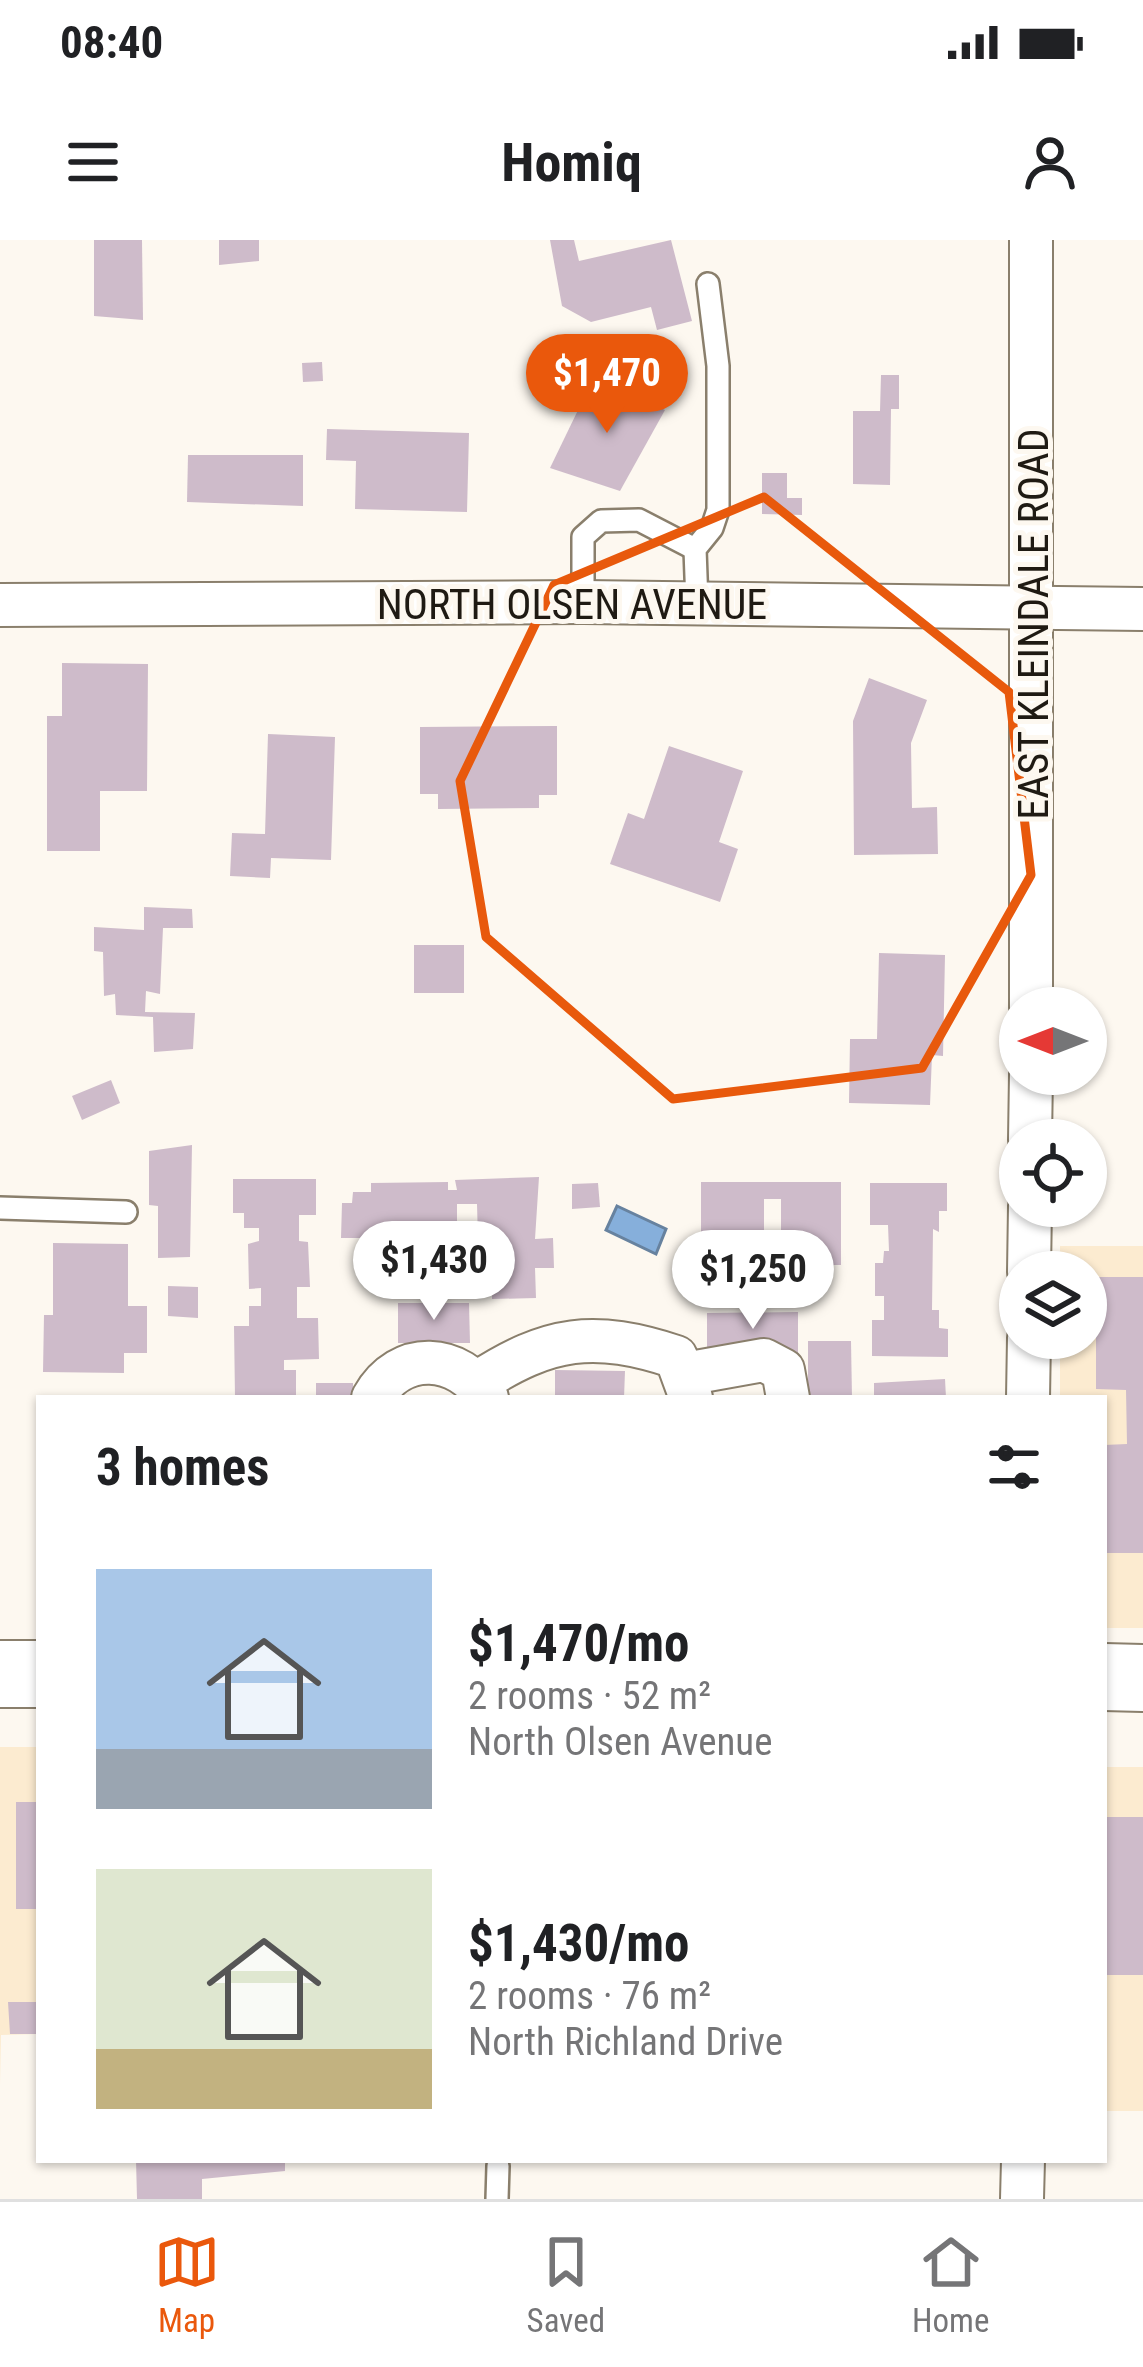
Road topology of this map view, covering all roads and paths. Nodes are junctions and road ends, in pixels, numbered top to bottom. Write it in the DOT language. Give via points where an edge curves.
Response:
graph roads {
  1 [pos="1031,240"];
  2 [pos="708,284"];
  3 [pos="695,549"];
  4 [pos="583,602"];
  5 [pos="697,604"];
  6 [pos="0,605"];
  7 [pos="1034,609"];
  8 [pos="1143,609"];
  9 [pos="1031,987"];
  10 [pos="0,1208"];
  11 [pos="126,1212"];
  12 [pos="1029,1359"];
  13 [pos="688,1386"];
  14 [pos="482,1390"];
  15 [pos="376,1395"];
  16 [pos="787,1395"];
  17 [pos="1028,1395"];
  18 [pos="36,1673"];
  19 [pos="0,1674"];
  20 [pos="1107,1677"];
  21 [pos="1143,1678"];
  22 [pos="1023,2163"];
  23 [pos="497,2166"];
  24 [pos="497,2199"];
  25 [pos="1022,2199"];
  1 -- 7 [label="street, EAST KLEINDALE ROAD"];
  2 -- 3 [label="lane" via="718,366 718,509"];
  3 -- 4 [label="lane" via="639,520 601,520 583,537"];
  3 -- 5 [label="lane"];
  4 -- 5 [label="street, NORTH OLSEN AVENUE"];
  4 -- 6 [label="street, NORTH OLSEN AVENUE"];
  5 -- 7 [label="street, NORTH OLSEN AVENUE"];
  7 -- 8 [label="street, NORTH OLSEN AVENUE"];
  7 -- 9 [label="street, EAST KLEINDALE ROAD"];
  10 -- 11 [label="lane"];
  12 -- 17 [label="street"];
  13 -- 14 [label="street" via="676,1357 624,1340 531,1348"];
  13 -- 16 [label="street" via="764,1360 783,1370"];
  14 -- 15 [label="street" via="440,1362 418,1362"];
  18 -- 19 [label="main road"];
  20 -- 21 [label="main road"];
  22 -- 25 [label="street"];
  23 -- 24 [label="lane"];
}
